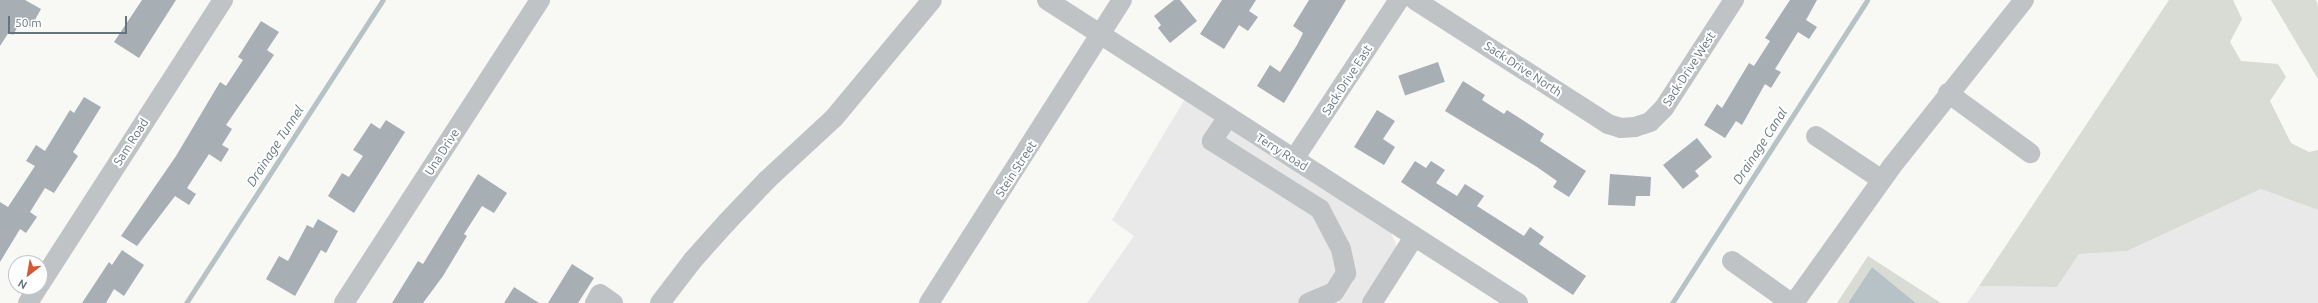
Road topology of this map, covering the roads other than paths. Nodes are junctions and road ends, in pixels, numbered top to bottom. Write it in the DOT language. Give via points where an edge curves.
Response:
graph roads {
  1 [pos="223,0"];
  2 [pos="540,0"];
  3 [pos="932,0"];
  4 [pos="1047,0"];
  5 [pos="1122,0"];
  6 [pos="1399,0"];
  7 [pos="1415,0"];
  8 [pos="1734,0"];
  9 [pos="2024,0"];
  10 [pos="1100,34"];
  11 [pos="1948,93"];
  12 [pos="1228,117"];
  13 [pos="1635,127"];
  14 [pos="1816,136"];
  15 [pos="2030,153"];
  16 [pos="1294,159"];
  17 [pos="1882,180"];
  18 [pos="1414,237"];
  19 [pos="1732,261"];
  20 [pos="48,272"];
  21 [pos="344,303"];
  22 [pos="595,303"];
  23 [pos="613,303"];
  24 [pos="660,303"];
  25 [pos="929,303"];
  26 [pos="1308,303"];
  27 [pos="1372,303"];
  28 [pos="1518,303"];
  29 [pos="1793,303"];
  1 -- 20 [label="street, Sam Road"];
  2 -- 21 [label="street, Una Drive"];
  3 -- 24 [label="street" via="834,118 767,180 727,222"];
  4 -- 10 [label="street, Terry Road"];
  5 -- 10 [label="street, Stein Street"];
  6 -- 16 [label="street, Sack Drive East"];
  7 -- 13 [label="street, Sack Drive North" via="1608,124 1621,128"];
  8 -- 13 [label="street, Sack Drive West" via="1664,108 1650,122"];
  9 -- 11 [label="street"];
  10 -- 12 [label="street, Terry Road"];
  10 -- 25 [label="street, Stein Street"];
  11 -- 15 [label="street"];
  11 -- 17 [label="street"];
  12 -- 16 [label="street, Terry Road"];
  12 -- 26 [label="street" via="1212,141 1320,209 1341,249 1346,273 1334,292"];
  14 -- 17 [label="street"];
  16 -- 18 [label="street, Terry Road"];
  17 -- 29 [label="street"];
  18 -- 27 [label="street"];
  18 -- 28 [label="street, Terry Road"];
  19 -- 29 [label="street"];
  22 -- 23 [label="street" via="600,294"];
}
